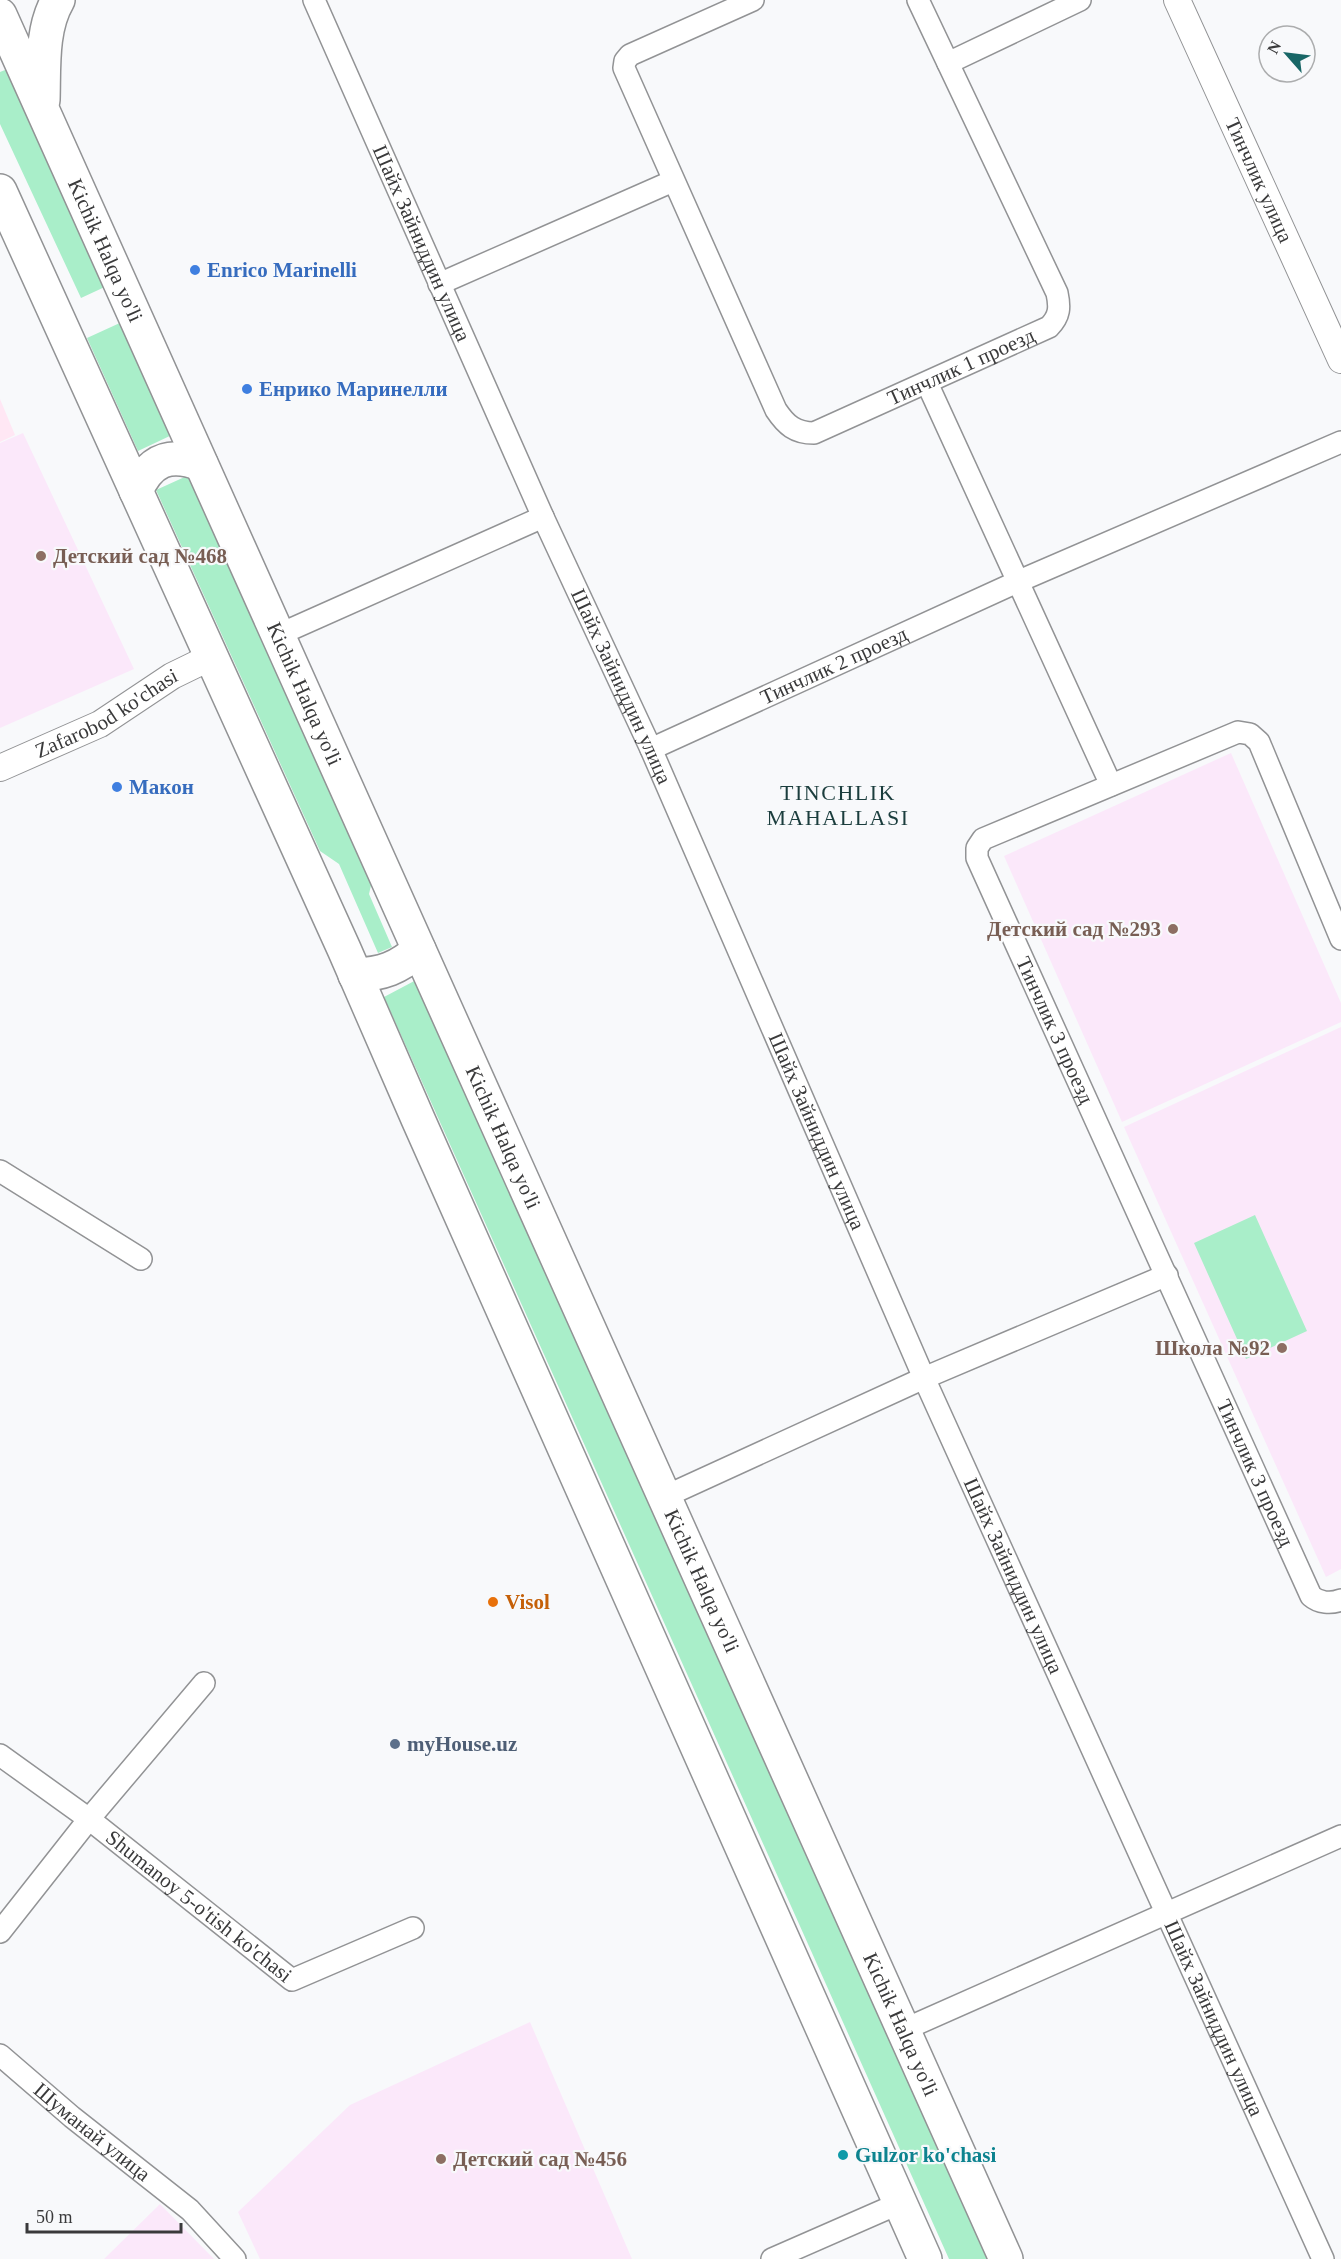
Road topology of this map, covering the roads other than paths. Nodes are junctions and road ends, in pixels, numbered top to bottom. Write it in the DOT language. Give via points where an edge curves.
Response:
graph roads {
  1 [pos="58,0"];
  2 [pos="314,0"];
  3 [pos="753,0"];
  4 [pos="918,0"];
  5 [pos="1080,0"];
  6 [pos="1177,0"];
  7 [pos="0,15"];
  8 [pos="948,63"];
  9 [pos="43,111"];
  10 [pos="673,181"];
  11 [pos="0,191"];
  12 [pos="439,284"];
  13 [pos="1341,360"];
  14 [pos="927,383"];
  15 [pos="1341,442"];
  16 [pos="201,464"];
  17 [pos="136,491"];
  18 [pos="543,517"];
  19 [pos="1017,582"];
  20 [pos="278,636"];
  21 [pos="211,657"];
  22 [pos="651,749"];
  23 [pos="0,768"];
  24 [pos="1111,785"];
  25 [pos="1341,939"];
  26 [pos="419,950"];
  27 [pos="355,975"];
  28 [pos="0,1171"];
  29 [pos="141,1259"];
  30 [pos="1167,1275"];
  31 [pos="924,1378"];
  32 [pos="664,1497"];
  33 [pos="1341,1600"];
  34 [pos="204,1683"];
  35 [pos="0,1755"];
  36 [pos="89,1819"];
  37 [pos="1341,1836"];
  38 [pos="1166,1914"];
  39 [pos="413,1928"];
  40 [pos="0,1932"];
  41 [pos="903,2030"];
  42 [pos="0,2055"];
  43 [pos="900,2203"];
  44 [pos="235,2259"];
  45 [pos="772,2259"];
  46 [pos="925,2259"];
  47 [pos="1006,2259"];
  48 [pos="1323,2259"];
  1 -- 9 [label="highway" via="44,50"];
  2 -- 12 [label="street, Шайх Зайниддин улица"];
  3 -- 10 [label="street, Тинчлик 1 проезд" via="630,55 625,61 624,68"];
  4 -- 8 [label="street, Тинчлик 1 проезд"];
  5 -- 8 [label="street"];
  6 -- 13 [label="street, Тинчлик улица"];
  7 -- 9 [label="highway, Kichik Halqa yo'li"];
  8 -- 14 [label="street, Тинчлик 1 проезд" via="1057,293 1059,312 1049,327"];
  9 -- 16 [label="highway, Kichik Halqa yo'li"];
  10 -- 12 [label="street"];
  10 -- 14 [label="street, Тинчлик 1 проезд" via="776,410 792,429 814,433"];
  11 -- 17 [label="highway"];
  12 -- 18 [label="street, Шайх Зайниддин улица"];
  14 -- 19 [label="street"];
  15 -- 19 [label="street, Тинчлик 2 проезд"];
  16 -- 17 [label="highway" via="180,458 160,461 145,474"];
  16 -- 20 [label="highway, Kichik Halqa yo'li"];
  17 -- 21 [label="highway"];
  18 -- 20 [label="street"];
  18 -- 22 [label="street, Шайх Зайниддин улица"];
  19 -- 22 [label="street, Тинчлик 2 проезд"];
  19 -- 24 [label="street"];
  20 -- 26 [label="highway, Kichik Halqa yo'li"];
  21 -- 23 [label="street, Zafarobod ko'chasi" via="172,676 100,724"];
  21 -- 27 [label="highway"];
  22 -- 31 [label="street, Шайх Зайниддин улица"];
  24 -- 25 [label="street, Тинчлик 3 проезд" via="1238,732 1250,734 1259,742"];
  24 -- 30 [label="street, Тинчлик 3 проезд" via="983,839 977,848 977,858"];
  26 -- 27 [label="highway" via="394,968"];
  26 -- 32 [label="highway, Kichik Halqa yo'li"];
  27 -- 43 [label="highway"];
  28 -- 29 [label="street"];
  30 -- 31 [label="street"];
  30 -- 33 [label="street, Тинчлик 3 проезд" via="1311,1596 1316,1601"];
  31 -- 32 [label="street"];
  31 -- 38 [label="street, Шайх Зайниддин улица"];
  32 -- 41 [label="highway, Kichik Halqa yo'li"];
  34 -- 36 [label="street"];
  35 -- 36 [label="street, Shumanoy 5-o'tish ko'chasi"];
  36 -- 39 [label="street, Shumanoy 5-o'tish ko'chasi" via="291,1980"];
  36 -- 40 [label="street"];
  37 -- 38 [label="street"];
  38 -- 41 [label="street"];
  38 -- 48 [label="street, Шайх Зайниддин улица"];
  41 -- 47 [label="highway, Kichik Halqa yo'li"];
  42 -- 44 [label="street, Шуманай улица" via="190,2210"];
  43 -- 45 [label="street"];
  43 -- 46 [label="highway"];
}
